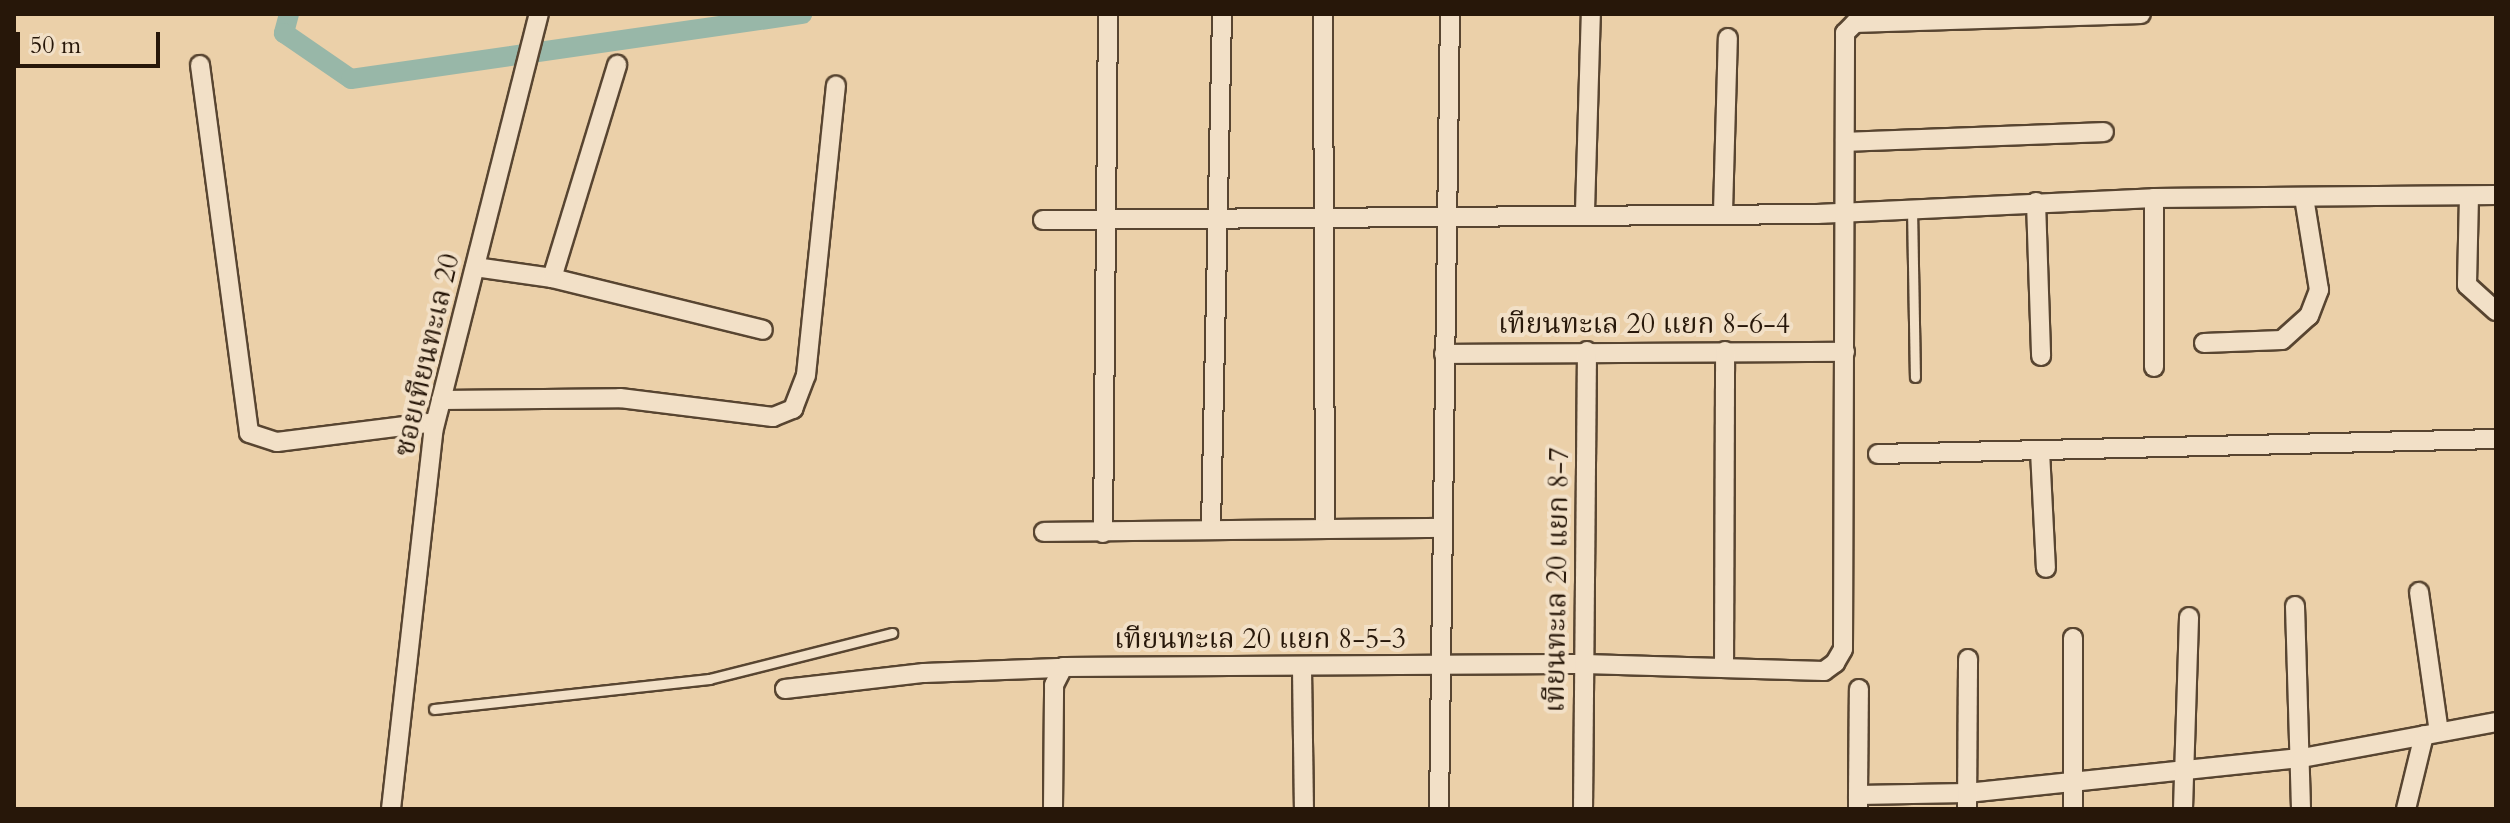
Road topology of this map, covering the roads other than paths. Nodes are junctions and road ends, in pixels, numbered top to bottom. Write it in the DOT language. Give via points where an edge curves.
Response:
graph roads {
  1 [pos="539,14"];
  2 [pos="1108,14"];
  3 [pos="1222,14"];
  4 [pos="1323,14"];
  5 [pos="1450,14"];
  6 [pos="1591,14"];
  7 [pos="2125,14"];
  8 [pos="2141,14"];
  9 [pos="1728,38"];
  10 [pos="200,65"];
  11 [pos="617,65"];
  12 [pos="836,86"];
  13 [pos="2104,132"];
  14 [pos="1845,142"];
  15 [pos="2496,195"];
  16 [pos="2469,196"];
  17 [pos="2304,197"];
  18 [pos="2154,198"];
  19 [pos="2036,202"];
  20 [pos="1912,208"];
  21 [pos="1585,211"];
  22 [pos="1723,212"];
  23 [pos="1846,212"];
  24 [pos="1446,213"];
  25 [pos="1321,215"];
  26 [pos="1217,217"];
  27 [pos="1108,218"];
  28 [pos="1043,220"];
  29 [pos="475,267"];
  30 [pos="552,278"];
  31 [pos="2496,311"];
  32 [pos="763,330"];
  33 [pos="2204,343"];
  34 [pos="1587,351"];
  35 [pos="1725,351"];
  36 [pos="1845,352"];
  37 [pos="1444,354"];
  38 [pos="2041,356"];
  39 [pos="2154,367"];
  40 [pos="1915,377"];
  41 [pos="441,400"];
  42 [pos="435,422"];
  43 [pos="2496,439"];
  44 [pos="2040,451"];
  45 [pos="1878,454"];
  46 [pos="1211,527"];
  47 [pos="1325,528"];
  48 [pos="1442,528"];
  49 [pos="1044,532"];
  50 [pos="1103,533"];
  51 [pos="2046,568"];
  52 [pos="2419,592"];
  53 [pos="2295,606"];
  54 [pos="2189,617"];
  55 [pos="892,633"];
  56 [pos="2073,638"];
  57 [pos="1968,659"];
  58 [pos="1584,664"];
  59 [pos="1724,667"];
  60 [pos="1058,668"];
  61 [pos="1439,668"];
  62 [pos="1302,669"];
  63 [pos="785,689"];
  64 [pos="1859,689"];
  65 [pos="434,709"];
  66 [pos="2496,722"];
  67 [pos="2431,734"];
  68 [pos="2302,758"];
  69 [pos="2183,771"];
  70 [pos="2073,783"];
  71 [pos="1967,801"];
  72 [pos="1858,802"];
  73 [pos="391,809"];
  74 [pos="1053,809"];
  75 [pos="1304,809"];
  76 [pos="1439,809"];
  77 [pos="1583,809"];
  78 [pos="2073,809"];
  79 [pos="2183,809"];
  80 [pos="2301,809"];
  81 [pos="2406,809"];
  1 -- 29 [label="street, ซอยเทียนทะเล 20"];
  2 -- 27 [label="street"];
  3 -- 26 [label="street"];
  4 -- 25 [label="street"];
  5 -- 24 [label="street"];
  6 -- 21 [label="street"];
  7 -- 8 [label="street"];
  7 -- 14 [label="street" via="1855,23 1845,33"];
  9 -- 22 [label="street"];
  10 -- 42 [label="street" via="249,433 277,442"];
  11 -- 30 [label="street"];
  12 -- 41 [label="street" via="806,375 793,409 773,417 620,398"];
  13 -- 14 [label="street"];
  14 -- 23 [label="street"];
  15 -- 16 [label="street"];
  16 -- 17 [label="street"];
  16 -- 31 [label="street" via="2467,285"];
  17 -- 18 [label="street"];
  17 -- 33 [label="street" via="2319,290 2309,316 2282,340"];
  18 -- 19 [label="street"];
  18 -- 39 [label="street"];
  19 -- 20 [label="street"];
  19 -- 38 [label="street"];
  20 -- 23 [label="street"];
  20 -- 40 [label="lane"];
  21 -- 22 [label="street"];
  21 -- 24 [label="street"];
  22 -- 23 [label="street"];
  23 -- 36 [label="street"];
  24 -- 25 [label="street"];
  24 -- 37 [label="street"];
  25 -- 26 [label="street"];
  25 -- 47 [label="street"];
  26 -- 27 [label="street"];
  26 -- 46 [label="street"];
  27 -- 28 [label="street"];
  27 -- 50 [label="street"];
  29 -- 30 [label="street"];
  29 -- 41 [label="street, ซอยเทียนทะเล 20"];
  30 -- 32 [label="street"];
  34 -- 35 [label="street, เทียนทะเล 20 แยก 8-6-4"];
  34 -- 37 [label="street, เทียนทะเล 20 แยก 8-6-4"];
  34 -- 58 [label="street, เทียนทะเล 20 แยก 8-7"];
  35 -- 36 [label="street, เทียนทะเล 20 แยก 8-6-4"];
  35 -- 59 [label="street"];
  36 -- 59 [label="street, เทียนทะเล 20 แยก 8-5-3" via="1843,649 1824,671"];
  37 -- 48 [label="street"];
  41 -- 42 [label="street, ซอยเทียนทะเล 20"];
  42 -- 73 [label="street, ซอยเทียนทะเล 20"];
  43 -- 44 [label="street"];
  44 -- 45 [label="street"];
  44 -- 51 [label="street"];
  46 -- 47 [label="street"];
  46 -- 50 [label="street"];
  47 -- 48 [label="street"];
  48 -- 61 [label="street"];
  49 -- 50 [label="street"];
  52 -- 67 [label="street"];
  53 -- 68 [label="street"];
  54 -- 69 [label="street"];
  55 -- 65 [label="lane" via="709,679"];
  56 -- 70 [label="street"];
  57 -- 71 [label="street"];
  58 -- 59 [label="street, เทียนทะเล 20 แยก 8-5-3"];
  58 -- 61 [label="street, เทียนทะเล 20 แยก 8-5-3"];
  58 -- 77 [label="street, เทียนทะเล 20 แยก 8-7"];
  60 -- 62 [label="street, เทียนทะเล 20 แยก 8-5-3"];
  60 -- 63 [label="street, เทียนทะเล 20 แยก 8-5-3" via="924,673"];
  60 -- 74 [label="street"];
  61 -- 62 [label="street, เทียนทะเล 20 แยก 8-5-3"];
  61 -- 76 [label="street"];
  62 -- 75 [label="street"];
  64 -- 72 [label="street"];
  66 -- 67 [label="street"];
  67 -- 68 [label="street"];
  67 -- 81 [label="street"];
  68 -- 69 [label="street"];
  68 -- 80 [label="street"];
  69 -- 70 [label="street"];
  69 -- 79 [label="street"];
  70 -- 71 [label="street"];
  70 -- 78 [label="street"];
  71 -- 72 [label="street"];
}
